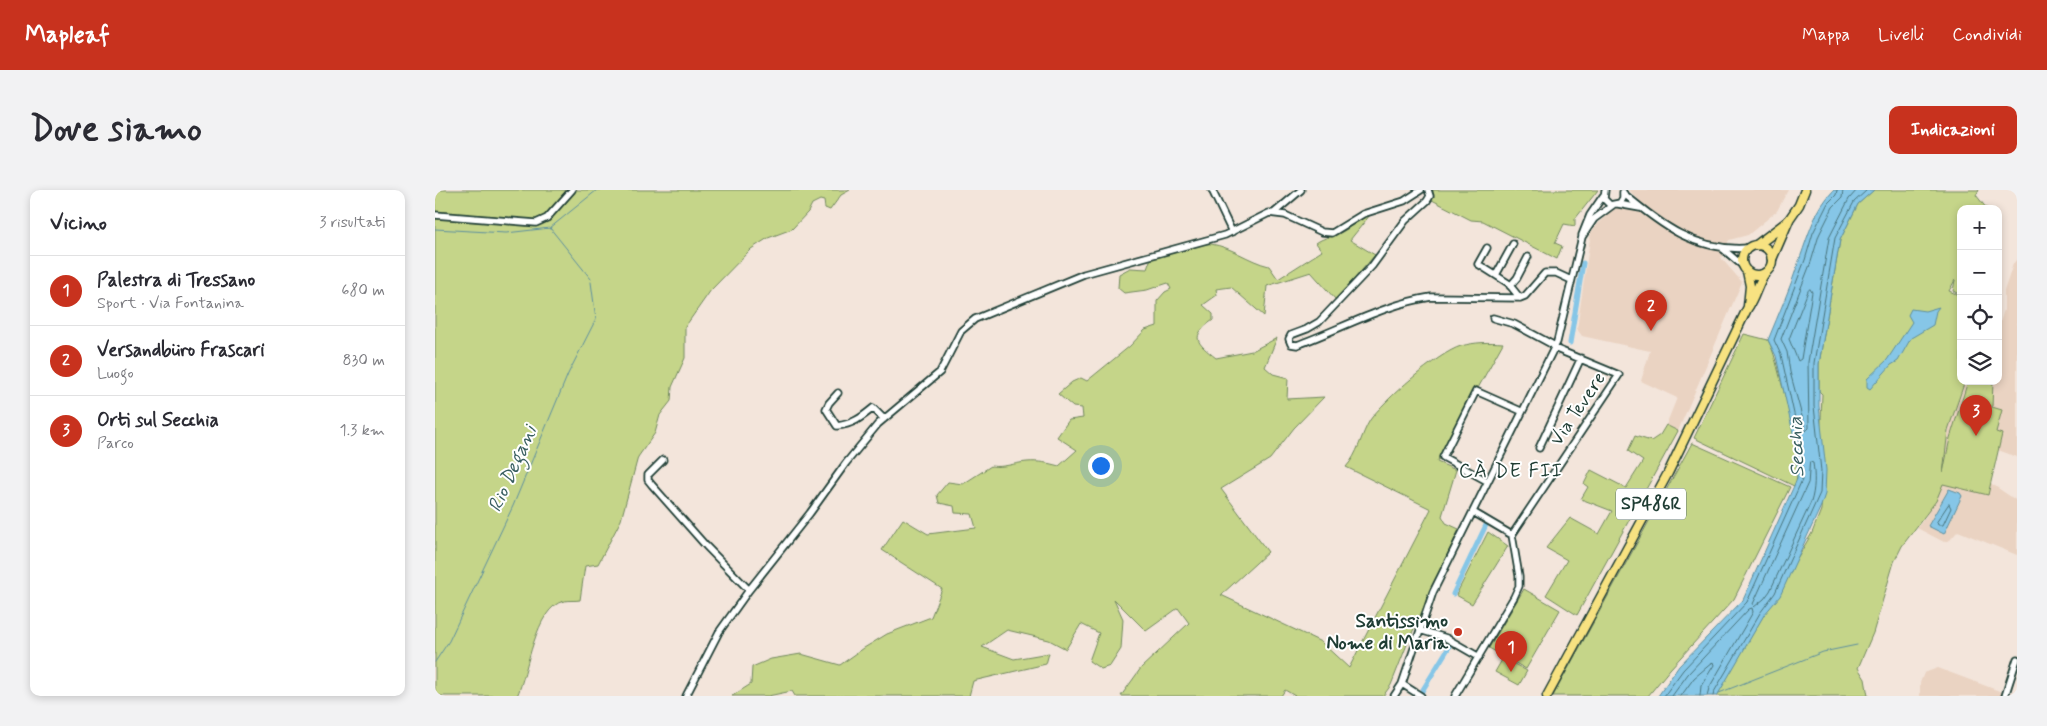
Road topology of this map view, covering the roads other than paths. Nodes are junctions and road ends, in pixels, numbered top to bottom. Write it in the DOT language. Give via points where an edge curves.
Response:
graph roads {
  1 [pos="572,190"];
  2 [pos="1211,190"];
  3 [pos="1301,190"];
  4 [pos="1421,190"];
  5 [pos="1428,190"];
  6 [pos="1805,190"];
  7 [pos="1622,192"];
  8 [pos="1604,193"];
  9 [pos="1615,205"];
  10 [pos="1640,208"];
  11 [pos="1275,212"];
  12 [pos="435,215"];
  13 [pos="1788,221"];
  14 [pos="1232,232"];
  15 [pos="1582,237"];
  16 [pos="1513,244"];
  17 [pos="1753,246"];
  18 [pos="1487,248"];
  19 [pos="1723,249"];
  20 [pos="1528,258"];
  21 [pos="1772,258"];
  22 [pos="1745,268"];
  23 [pos="1766,272"];
  24 [pos="1496,275"];
  25 [pos="1571,280"];
  26 [pos="1510,286"];
  27 [pos="1520,298"];
  28 [pos="1747,309"];
  29 [pos="1493,318"];
  30 [pos="1554,347"];
  31 [pos="1581,358"];
  32 [pos="838,394"];
  33 [pos="1521,411"];
  34 [pos="884,419"];
  35 [pos="1539,448"];
  36 [pos="663,460"];
  37 [pos="1487,481"];
  38 [pos="1473,512"];
  39 [pos="1513,535"];
  40 [pos="749,590"];
  41 [pos="1420,630"];
  42 [pos="1479,657"];
  43 [pos="2017,659"];
  44 [pos="2017,679"];
  45 [pos="2009,682"];
  46 [pos="1402,684"];
  47 [pos="1419,695"];
  48 [pos="686,696"];
  49 [pos="1394,696"];
  50 [pos="1455,696"];
  51 [pos="1547,696"];
  52 [pos="2005,696"];
  1 -- 12 [label="street" via="547,218 536,222"];
  2 -- 14 [label="street"];
  3 -- 11 [label="street"];
  4 -- 11 [label="street" via="1404,201 1363,214 1332,233 1322,232"];
  5 -- 27 [label="street" via="1427,201 1405,221 1372,266 1319,322 1291,335 1291,344 1297,346 1419,299"];
  6 -- 13 [label="main road, SP486R"];
  7 -- 9 [label="street" via="1623,198"];
  7 -- 10 [label="street"];
  8 -- 9 [label="street" via="1605,202"];
  8 -- 15 [label="street" via="1590,215"];
  9 -- 10 [label="street"];
  9 -- 15 [label="street" via="1594,219"];
  10 -- 19 [label="street" via="1666,227 1694,241"];
  11 -- 14 [label="street"];
  13 -- 17 [label="highway, SP486R"];
  13 -- 21 [label="highway, SP486R"];
  14 -- 34 [label="street" via="1083,274 975,319 961,331 941,372"];
  15 -- 25 [label="street"];
  16 -- 24 [label="street"];
  17 -- 19 [label="street"];
  17 -- 21 [label="main road" via="1768,250"];
  17 -- 22 [label="main road, SP486R" via="1743,256"];
  18 -- 24 [label="street" via="1478,264"];
  19 -- 22 [label="street"];
  20 -- 26 [label="street"];
  21 -- 23 [label="main road, SP486R"];
  22 -- 23 [label="main road" via="1757,275"];
  22 -- 28 [label="main road, SP486R" via="1750,286"];
  23 -- 28 [label="main road, SP486R" via="1755,299"];
  24 -- 26 [label="street"];
  25 -- 27 [label="street" via="1551,272 1545,273"];
  25 -- 30 [label="street"];
  26 -- 27 [label="street"];
  28 -- 51 [label="main road, SP486R" via="1668,473"];
  29 -- 30 [label="street" via="1514,324"];
  30 -- 31 [label="street"];
  30 -- 33 [label="street"];
  31 -- 35 [label="street"];
  31 -- 39 [label="street, Via Tevere" via="1619,374"];
  32 -- 34 [label="street" via="826,409 837,426 858,421 873,408"];
  33 -- 37 [label="street"];
  33 -- 37 [label="street" via="1476,390 1443,457"];
  34 -- 40 [label="street" via="846,462"];
  36 -- 40 [label="street" via="650,472 648,480"];
  37 -- 38 [label="street"];
  38 -- 39 [label="street"];
  38 -- 41 [label="street" via="1433,592"];
  39 -- 42 [label="street" via="1519,586"];
  40 -- 48 [label="street" via="719,632"];
  41 -- 42 [label="street" via="1446,638"];
  41 -- 46 [label="street"];
  42 -- 50 [label="street"];
  43 -- 45 [label="street"];
  44 -- 45 [label="street"];
  45 -- 52 [label="street"];
  46 -- 47 [label="street"];
  46 -- 49 [label="street"];
}
